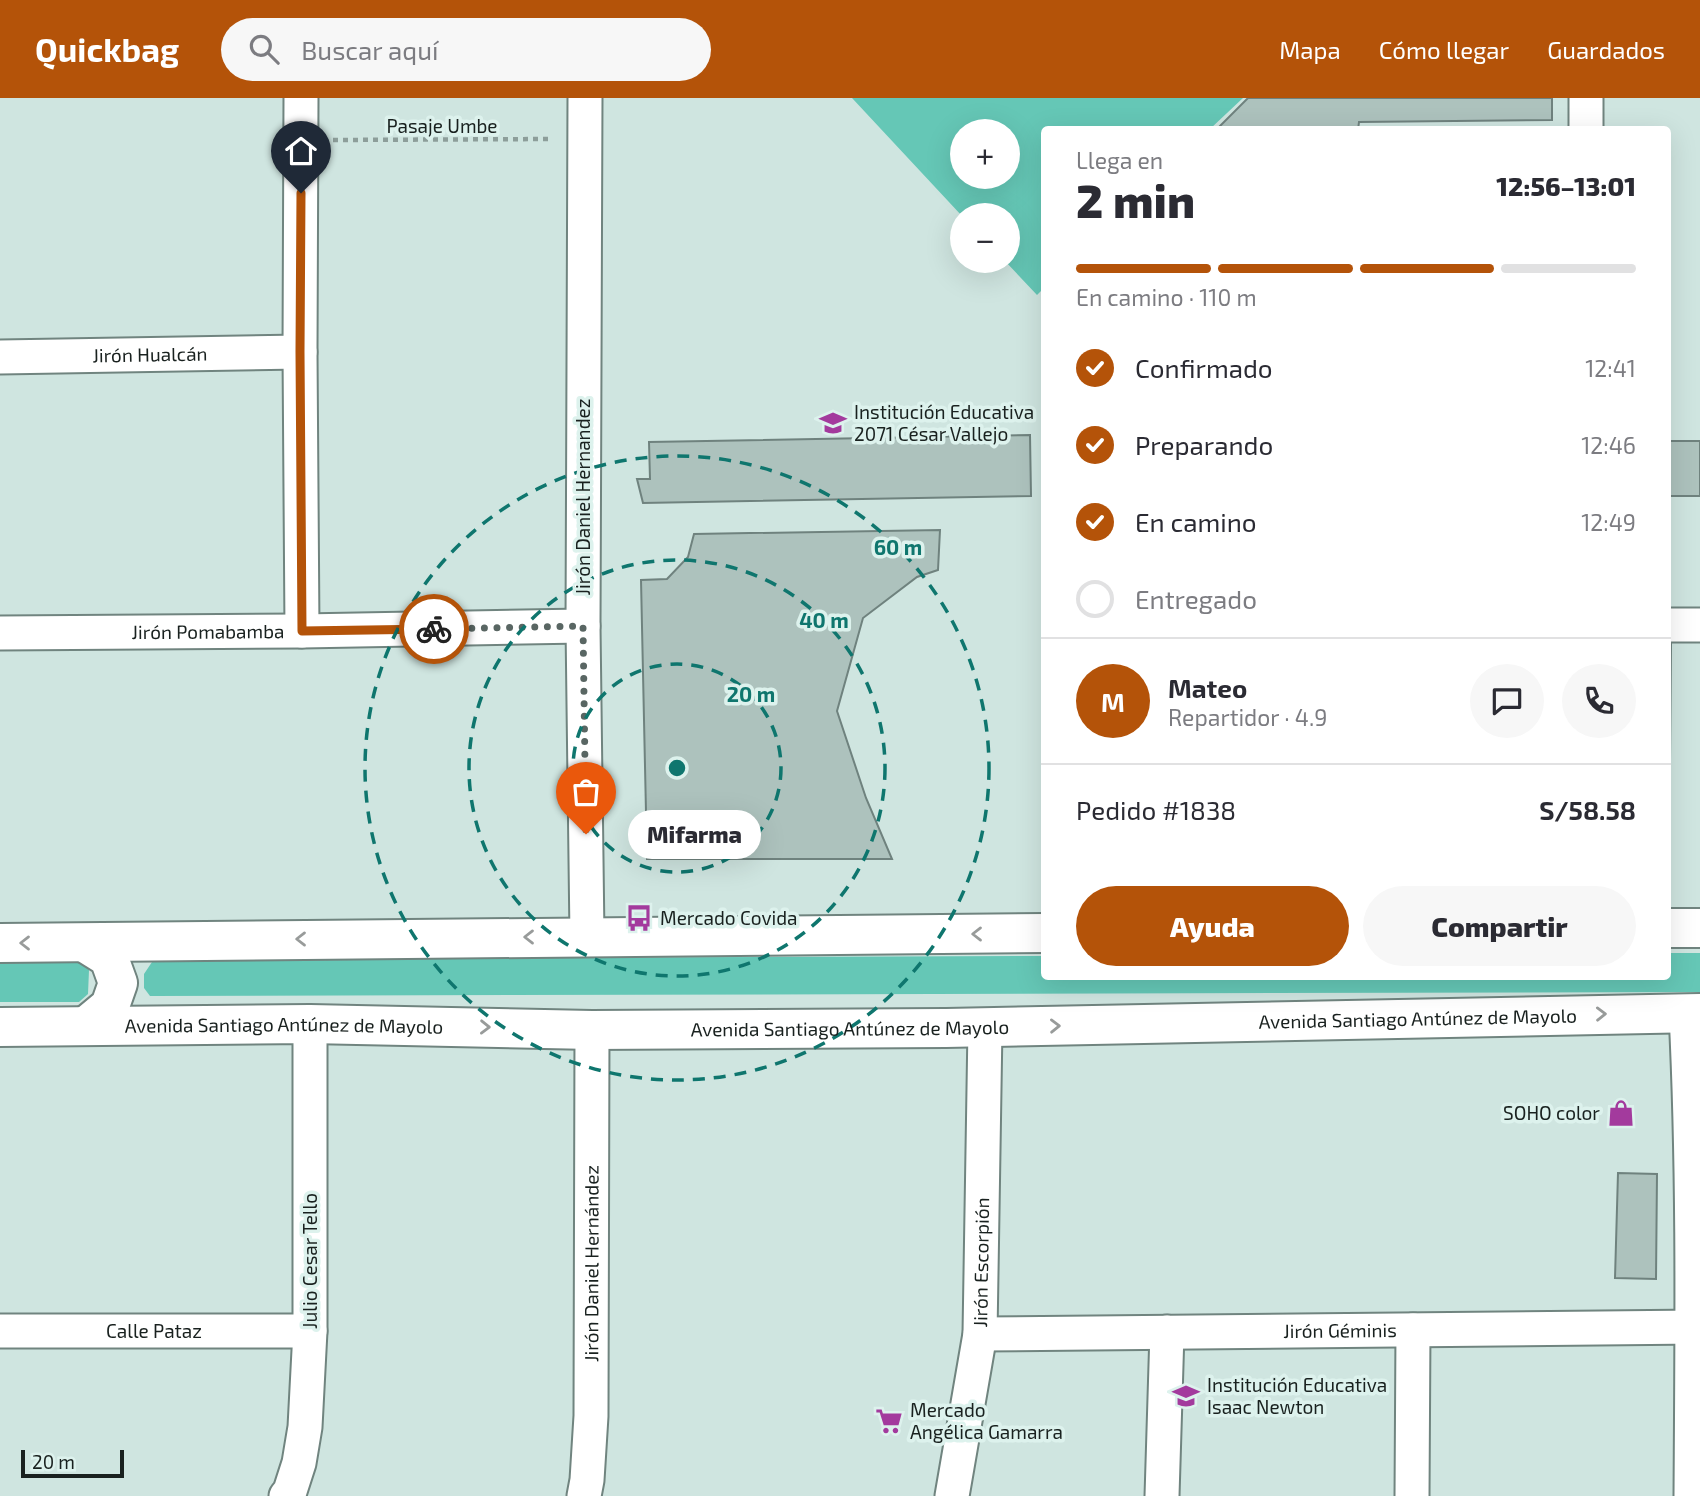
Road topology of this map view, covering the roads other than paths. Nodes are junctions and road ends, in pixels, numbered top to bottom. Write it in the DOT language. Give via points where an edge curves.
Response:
graph roads {
  1 [pos="301,98"];
  2 [pos="585,98"];
  3 [pos="1586,98"];
  4 [pos="1586,126"];
  5 [pos="300,352"];
  6 [pos="0,357"];
  7 [pos="1671,625"];
  8 [pos="1700,625"];
  9 [pos="583,626"];
  10 [pos="302,631"];
  11 [pos="0,633"];
  12 [pos="1671,928"];
  13 [pos="1700,928"];
  14 [pos="1041,933"];
  15 [pos="587,937"];
  16 [pos="151,942"];
  17 [pos="0,943"];
  18 [pos="85,943"];
  19 [pos="1693,1013"];
  20 [pos="310,1024"];
  21 [pos="86,1026"];
  22 [pos="152,1026"];
  23 [pos="0,1027"];
  24 [pos="985,1027"];
  25 [pos="593,1030"];
  26 [pos="1696,1328"];
  27 [pos="1413,1330"];
  28 [pos="0,1331"];
  29 [pos="310,1331"];
  30 [pos="1167,1332"];
  31 [pos="980,1334"];
  32 [pos="286,1496"];
  33 [pos="584,1496"];
  34 [pos="952,1496"];
  35 [pos="1162,1496"];
  36 [pos="1412,1496"];
  37 [pos="1691,1496"];
  1 -- 5 [label="street"];
  2 -- 9 [label="street, Jirón Daniel Hernandez"];
  3 -- 4 [label="street"];
  5 -- 6 [label="street, Jirón Hualcán"];
  5 -- 10 [label="street"];
  7 -- 8 [label="street"];
  9 -- 10 [label="street, Jirón Pomabamba"];
  9 -- 15 [label="street, Jirón Daniel Hernandez"];
  10 -- 11 [label="street, Jirón Pomabamba"];
  12 -- 13 [label="main road"];
  14 -- 15 [label="main road, one-way"];
  15 -- 16 [label="main road, one-way"];
  16 -- 18 [label="main road"];
  16 -- 22 [label="main road" via="130,961 122,983 132,1006"];
  18 -- 17 [label="main road, one-way"];
  18 -- 21 [label="main road" via="109,958 118,983 110,1006"];
  24 -- 19 [label="main road, Avenida Santiago Antúnez de Mayolo, one-way"];
  19 -- 26 [label="street" via="1688,1067"];
  20 -- 22 [label="main road, Avenida Santiago Antúnez de Mayolo"];
  20 -- 25 [label="main road, Avenida Santiago Antúnez de Mayolo, one-way"];
  20 -- 29 [label="street, Julio Cesar Tello"];
  21 -- 22 [label="main road, Avenida Santiago Antúnez de Mayolo"];
  21 -- 23 [label="main road, Avenida Santiago Antúnez de Mayolo"];
  24 -- 25 [label="main road, Avenida Santiago Antúnez de Mayolo"];
  24 -- 31 [label="street, Jirón Escorpión"];
  25 -- 33 [label="street, Jirón Daniel Hernández" via="591,1416"];
  26 -- 27 [label="street, Jirón Géminis"];
  26 -- 37 [label="street"];
  27 -- 30 [label="street, Jirón Géminis"];
  27 -- 36 [label="street"];
  28 -- 29 [label="street, Calle Pataz"];
  29 -- 32 [label="street, Julio Cesar Tello" via="305,1427 299,1462"];
  30 -- 31 [label="street, Jirón Géminis"];
  30 -- 35 [label="street"];
  31 -- 34 [label="street, Jirón Escorpión"];
}
